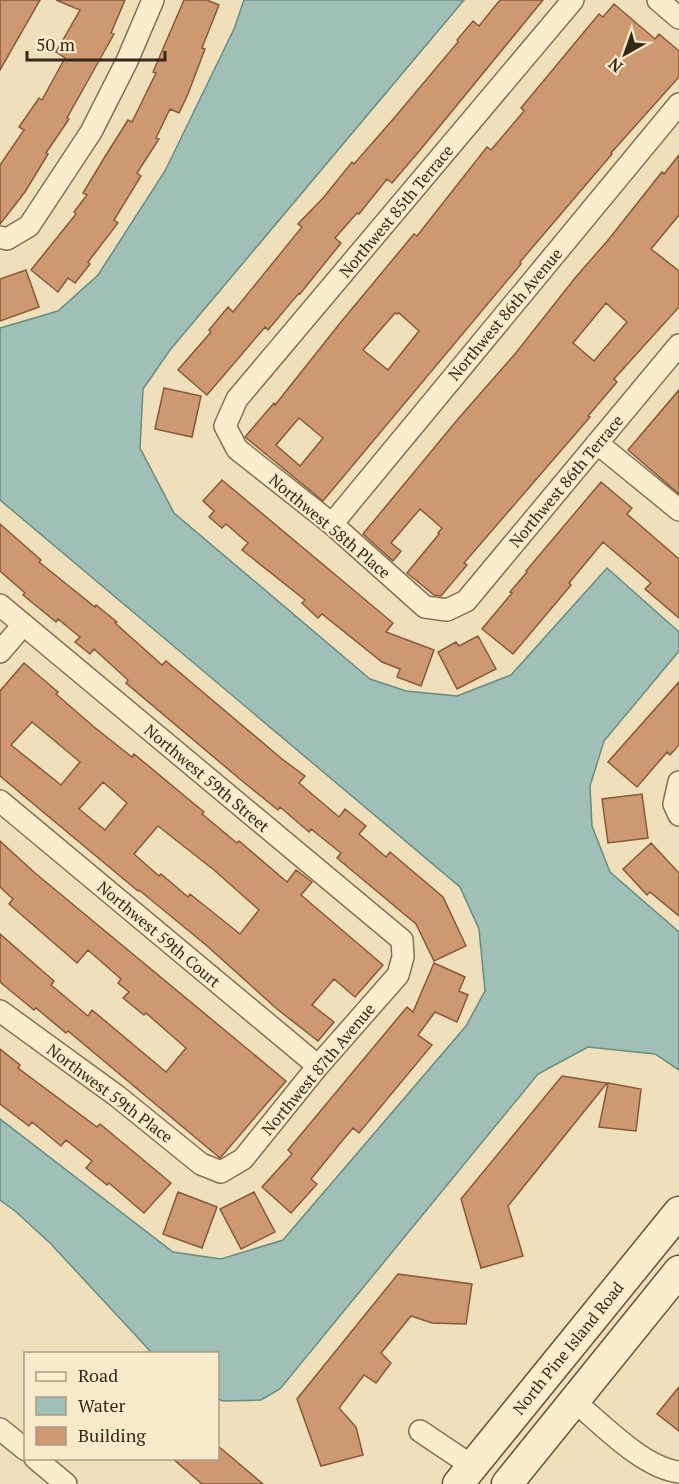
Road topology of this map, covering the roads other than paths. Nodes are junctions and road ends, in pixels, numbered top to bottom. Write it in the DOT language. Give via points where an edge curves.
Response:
graph roads {
  1 [pos="153,0"];
  2 [pos="573,0"];
  3 [pos="658,0"];
  4 [pos="679,18"];
  5 [pos="679,104"];
  6 [pos="4,238"];
  7 [pos="679,345"];
  8 [pos="225,426"];
  9 [pos="597,443"];
  10 [pos="679,510"];
  11 [pos="332,524"];
  12 [pos="0,605"];
  13 [pos="447,610"];
  14 [pos="23,625"];
  15 [pos="0,652"];
  16 [pos="679,782"];
  17 [pos="0,801"];
  18 [pos="677,810"];
  19 [pos="403,957"];
  20 [pos="0,1011"];
  21 [pos="318,1066"];
  22 [pos="221,1172"];
  23 [pos="679,1212"];
  24 [pos="679,1271"];
  25 [pos="574,1401"];
  26 [pos="0,1429"];
  27 [pos="420,1431"];
  28 [pos="24,1448"];
  29 [pos="37,1460"];
  30 [pos="679,1472"];
  31 [pos="465,1475"];
  32 [pos="66,1484"];
  33 [pos="507,1484"];
  1 -- 6 [label="street" via="91,132 29,226"];
  2 -- 8 [label="street, Northwest 85th Terrace" via="237,399"];
  3 -- 4 [label="street"];
  5 -- 11 [label="street, Northwest 86th Avenue"];
  7 -- 9 [label="street, Northwest 86th Terrace"];
  8 -- 11 [label="street, Northwest 58th Place" via="237,449"];
  9 -- 10 [label="street"];
  9 -- 13 [label="street, Northwest 86th Terrace" via="466,601"];
  11 -- 13 [label="street, Northwest 58th Place" via="425,607"];
  12 -- 14 [label="street, Northwest 59th Street"];
  14 -- 15 [label="street"];
  14 -- 19 [label="street, Northwest 59th Street" via="402,940"];
  16 -- 18 [label="street"];
  17 -- 21 [label="street, Northwest 59th Court"];
  19 -- 21 [label="street, Northwest 87th Avenue" via="398,975"];
  20 -- 22 [label="street, Northwest 59th Place" via="117,1096 201,1164"];
  21 -- 22 [label="street, Northwest 87th Avenue" via="243,1159"];
  23 -- 31 [label="main road, North Pine Island Road"];
  24 -- 25 [label="main road"];
  25 -- 30 [label="street" via="645,1460 666,1471"];
  25 -- 33 [label="main road"];
  26 -- 28 [label="street"];
  27 -- 31 [label="street"];
  29 -- 32 [label="street"];
}
